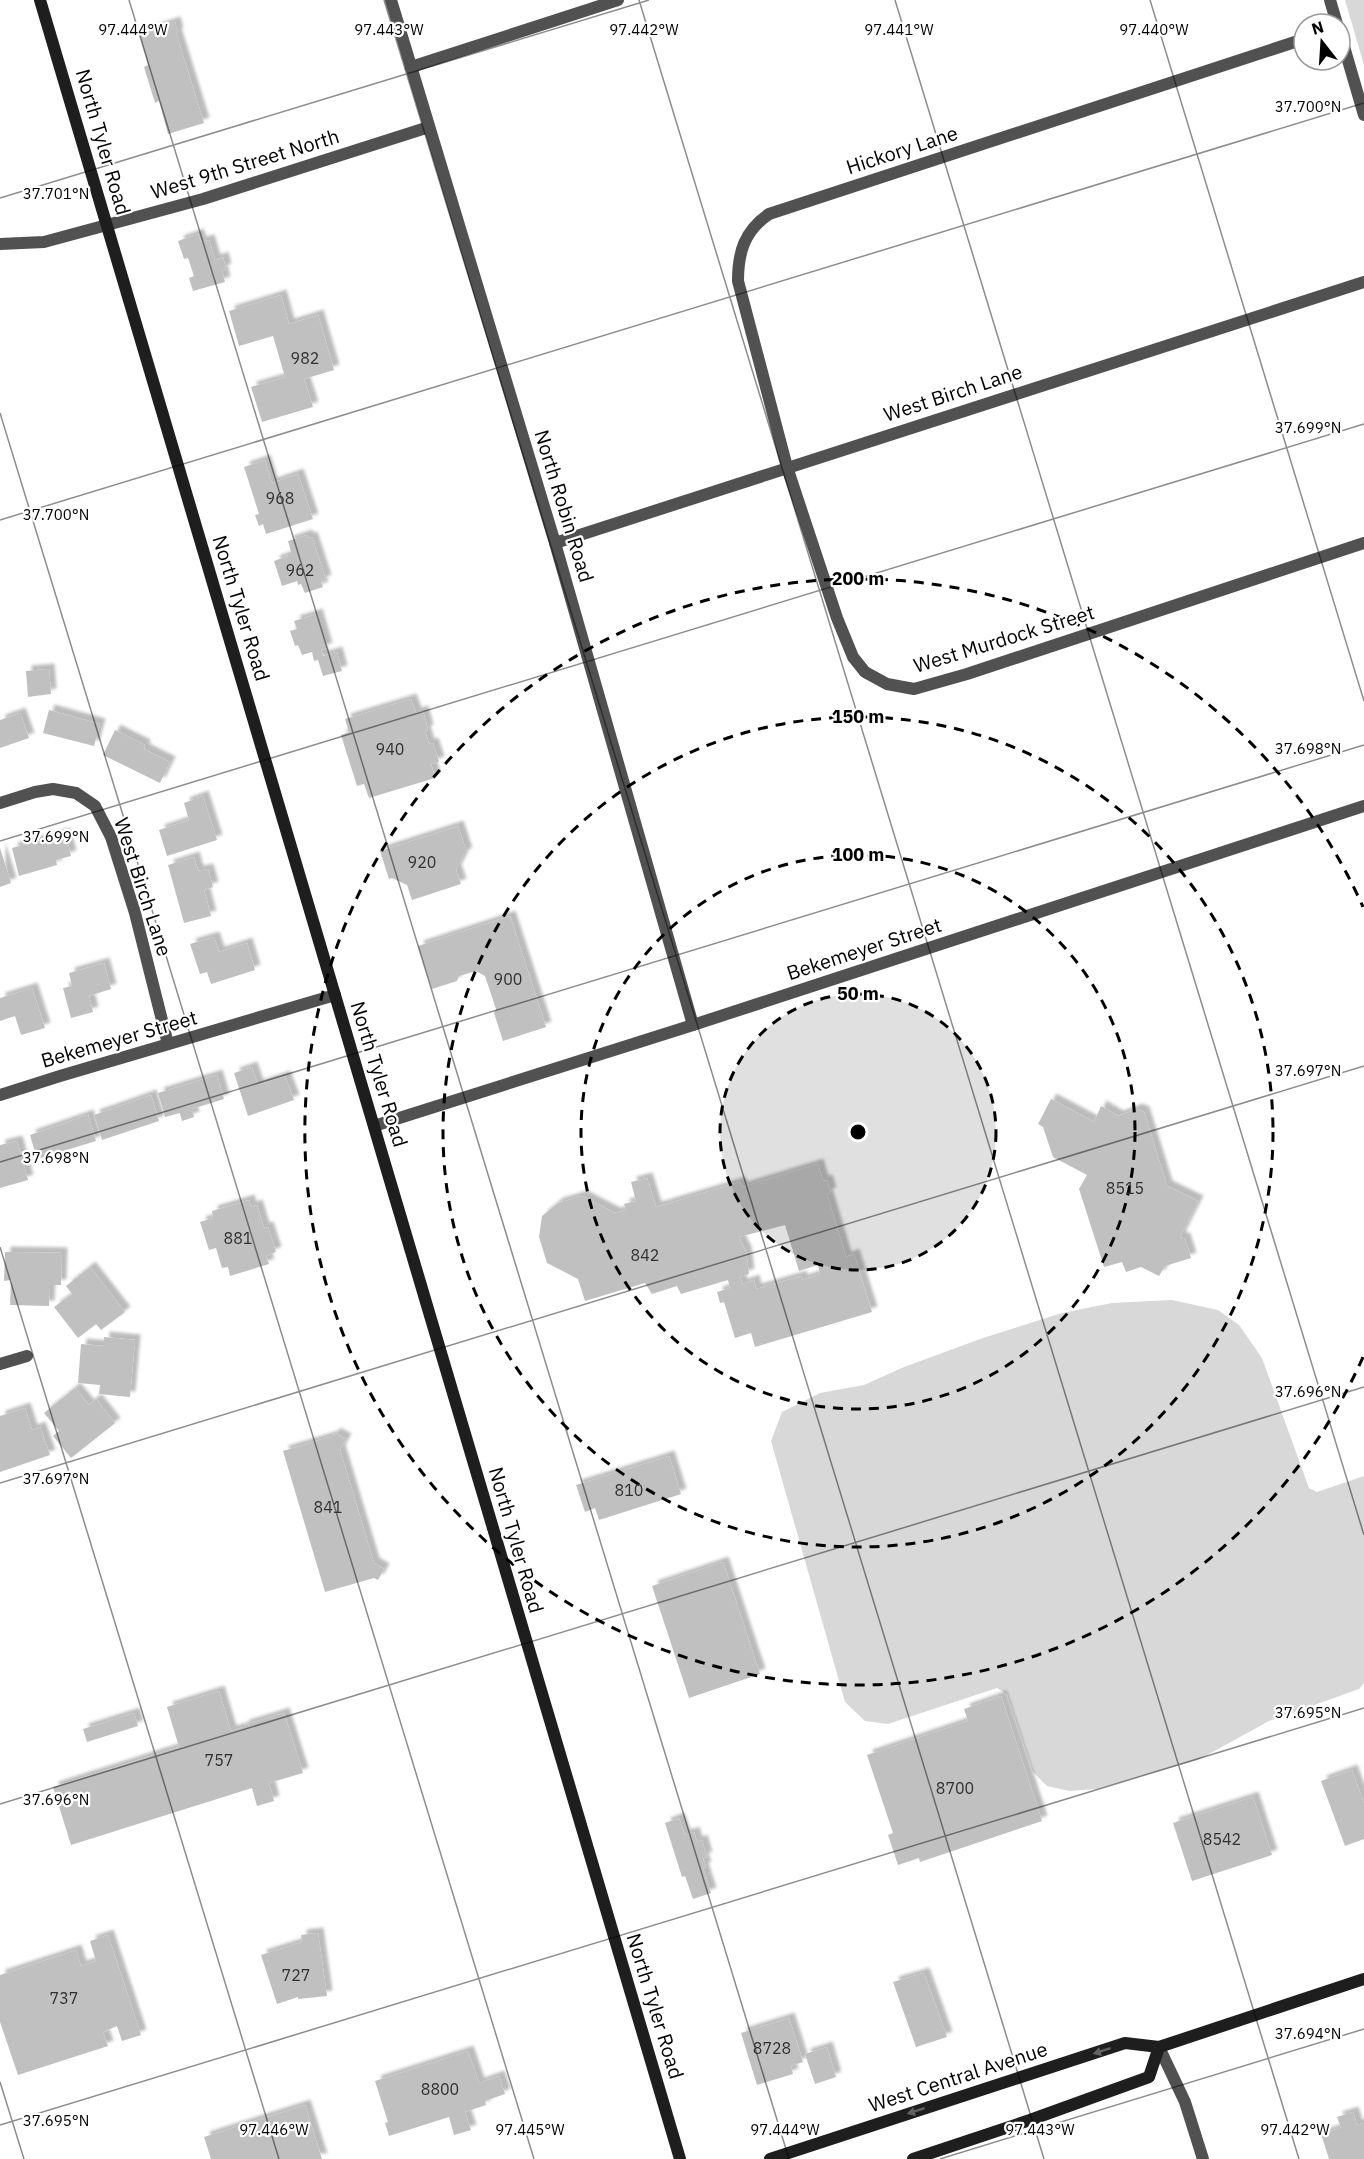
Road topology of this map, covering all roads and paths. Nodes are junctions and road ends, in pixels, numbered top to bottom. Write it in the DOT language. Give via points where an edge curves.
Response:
graph roads {
  1 [pos="40,0"];
  2 [pos="391,0"];
  3 [pos="618,0"];
  4 [pos="1292,43"];
  5 [pos="411,67"];
  6 [pos="1351,72"];
  7 [pos="1364,115"];
  8 [pos="429,127"];
  9 [pos="107,225"];
  10 [pos="0,244"];
  11 [pos="1364,282"];
  12 [pos="787,467"];
  13 [pos="555,543"];
  14 [pos="1364,543"];
  15 [pos="0,803"];
  16 [pos="1364,806"];
  17 [pos="335,996"];
  18 [pos="693,1025"];
  19 [pos="168,1044"];
  20 [pos="0,1095"];
  21 [pos="374,1126"];
  22 [pos="27,1356"];
  23 [pos="0,1364"];
  24 [pos="1364,1979"];
  25 [pos="1159,2047"];
  26 [pos="680,2159"];
  27 [pos="770,2159"];
  28 [pos="913,2159"];
  29 [pos="1203,2159"];
  1 -- 9 [label="main road, North Tyler Road"];
  2 -- 5 [label="street, North Robin Road"];
  3 -- 5 [label="street"];
  4 -- 12 [label="street, Hickory Lane" via="784,208 757,222 738,259 738,281"];
  5 -- 8 [label="street, North Robin Road"];
  6 -- 7 [label="street"];
  8 -- 9 [label="street, West 9th Street North" via="203,199"];
  8 -- 13 [label="street, North Robin Road"];
  9 -- 10 [label="street, West 9th Street North" via="44,242"];
  9 -- 17 [label="main road, North Tyler Road"];
  11 -- 12 [label="street, West Birch Lane"];
  12 -- 13 [label="street, West Birch Lane"];
  12 -- 14 [label="street, West Murdock Street" via="853,657 865,672 887,684 914,689"];
  13 -- 18 [label="street, North Robin Road"];
  15 -- 19 [label="street, West Birch Lane" via="53,789 76,793 95,806 111,837 135,913"];
  16 -- 18 [label="street, Bekemeyer Street"];
  17 -- 19 [label="street, Bekemeyer Street"];
  17 -- 21 [label="main road, North Tyler Road"];
  18 -- 21 [label="street, Bekemeyer Street"];
  19 -- 20 [label="street, Bekemeyer Street"];
  21 -- 26 [label="main road, North Tyler Road"];
  22 -- 23 [label="street"];
  24 -- 25 [label="main road, West Central Avenue"];
  25 -- 27 [label="main road, West Central Avenue, one-way" via="1125,2043"];
  25 -- 28 [label="main road" via="1149,2077"];
  25 -- 29 [label="street" via="1185,2102"];
}
